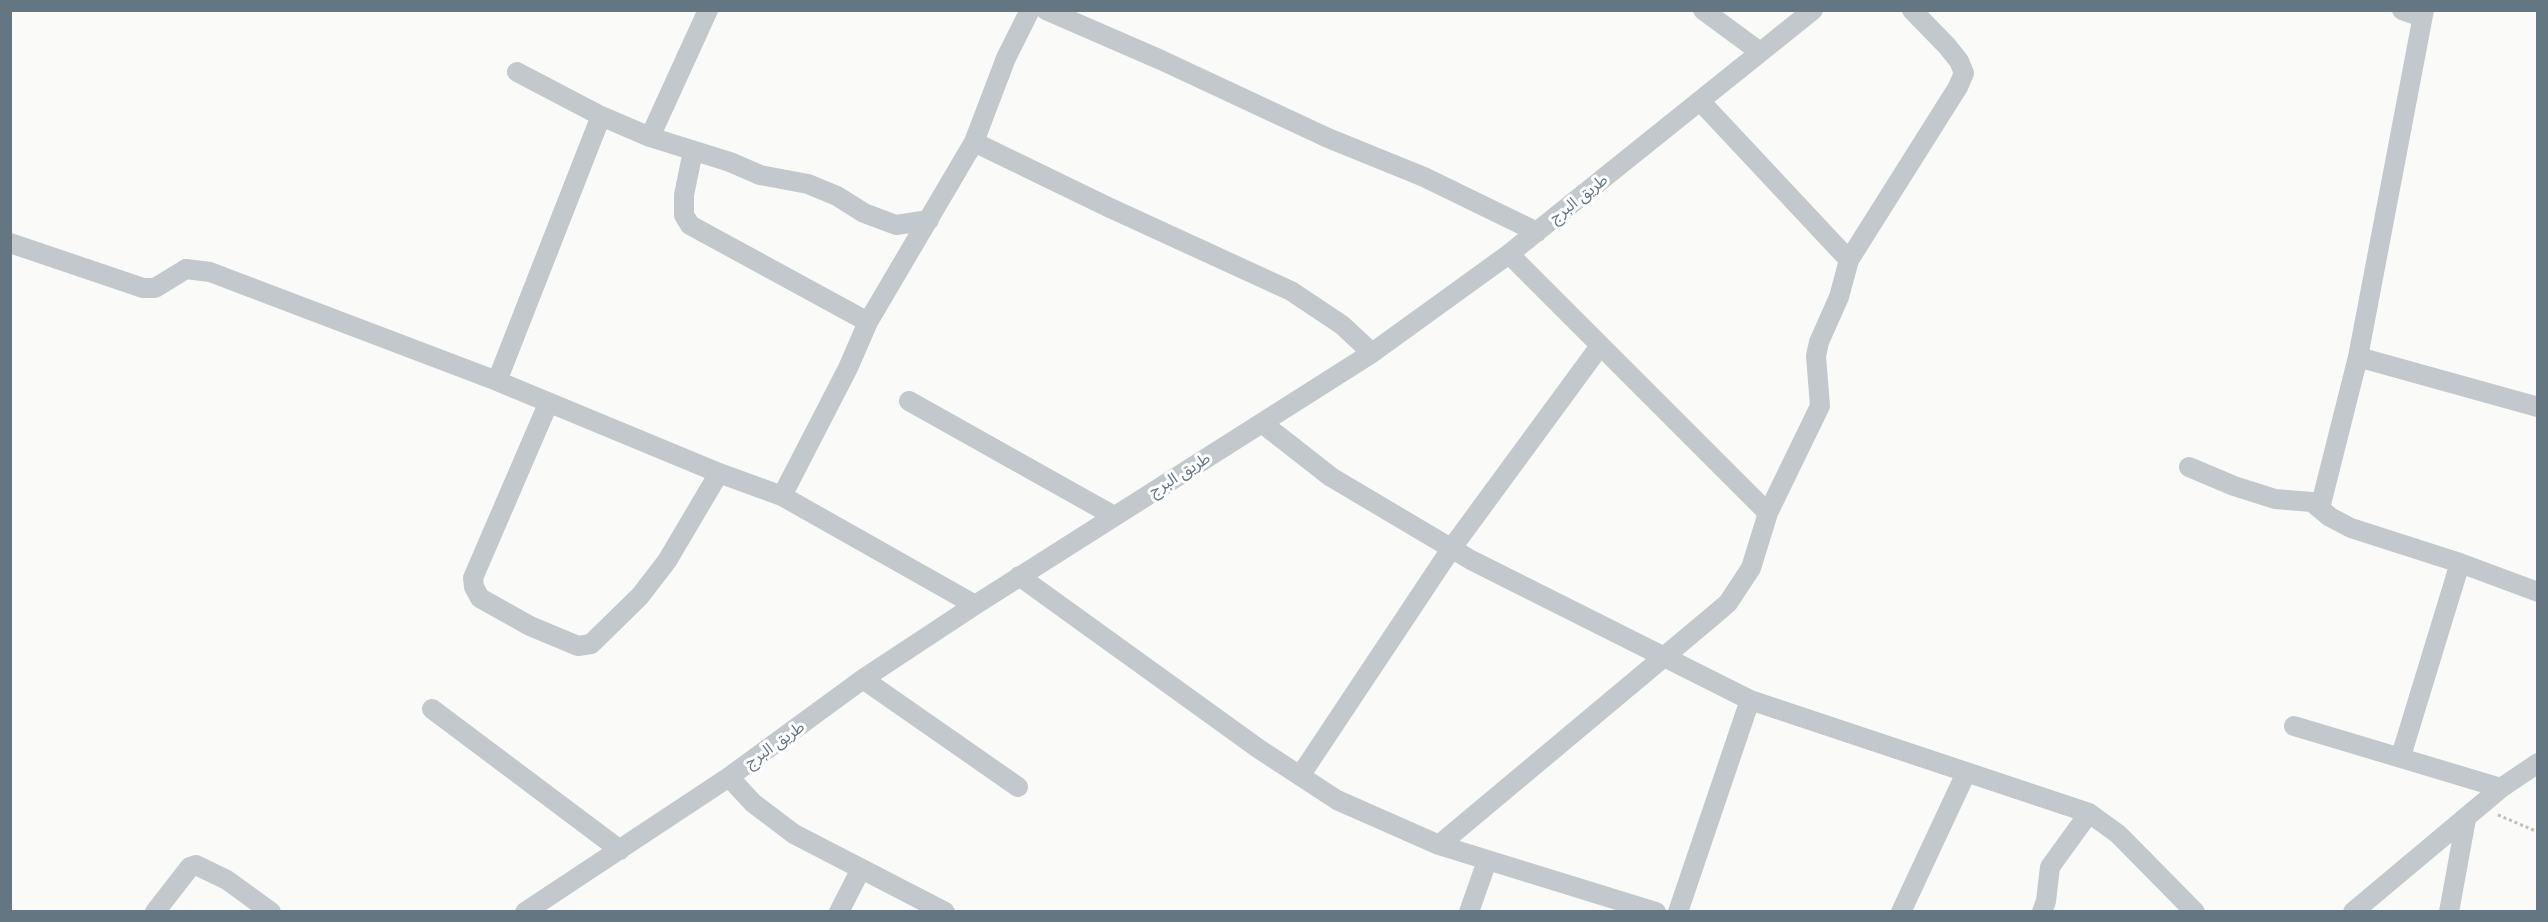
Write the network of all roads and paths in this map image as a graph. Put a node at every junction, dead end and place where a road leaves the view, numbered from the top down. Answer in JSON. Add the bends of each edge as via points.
{"nodes":[{"id":1,"x":708,"y":10,"type":"edge"},
{"id":2,"x":1030,"y":10,"type":"edge"},
{"id":3,"x":1046,"y":10,"type":"edge"},
{"id":4,"x":1703,"y":10,"type":"edge"},
{"id":5,"x":1814,"y":10,"type":"edge"},
{"id":6,"x":1912,"y":10,"type":"edge"},
{"id":7,"x":2402,"y":10,"type":"edge"},
{"id":8,"x":2423,"y":14,"type":"edge"},
{"id":9,"x":1760,"y":52,"type":"junction"},
{"id":10,"x":518,"y":72,"type":"dead end"},
{"id":11,"x":1701,"y":102,"type":"junction"},
{"id":12,"x":601,"y":116,"type":"junction"},
{"id":13,"x":650,"y":137,"type":"junction"},
{"id":14,"x":974,"y":142,"type":"junction"},
{"id":15,"x":693,"y":151,"type":"junction"},
{"id":16,"x":929,"y":220,"type":"junction"},
{"id":17,"x":1537,"y":232,"type":"junction"},
{"id":18,"x":10,"y":243,"type":"edge"},
{"id":19,"x":1509,"y":255,"type":"junction"},
{"id":20,"x":1849,"y":260,"type":"junction"},
{"id":21,"x":868,"y":322,"type":"junction"},
{"id":22,"x":1600,"y":346,"type":"junction"},
{"id":23,"x":1372,"y":353,"type":"junction"},
{"id":24,"x":2358,"y":357,"type":"junction"},
{"id":25,"x":497,"y":381,"type":"junction"},
{"id":26,"x":909,"y":401,"type":"dead end"},
{"id":27,"x":548,"y":404,"type":"junction"},
{"id":28,"x":2538,"y":407,"type":"edge"},
{"id":29,"x":1262,"y":423,"type":"junction"},
{"id":30,"x":2189,"y":467,"type":"dead end"},
{"id":31,"x":719,"y":473,"type":"junction"},
{"id":32,"x":782,"y":496,"type":"junction"},
{"id":33,"x":2320,"y":507,"type":"junction"},
{"id":34,"x":1768,"y":513,"type":"junction"},
{"id":35,"x":1114,"y":516,"type":"junction"},
{"id":36,"x":1451,"y":549,"type":"junction"},
{"id":37,"x":2460,"y":563,"type":"junction"},
{"id":38,"x":1019,"y":576,"type":"junction"},
{"id":39,"x":2538,"y":592,"type":"edge"},
{"id":40,"x":975,"y":605,"type":"junction"},
{"id":41,"x":1660,"y":658,"type":"junction"},
{"id":42,"x":863,"y":679,"type":"junction"},
{"id":43,"x":1750,"y":700,"type":"junction"},
{"id":44,"x":432,"y":709,"type":"dead end"},
{"id":45,"x":2294,"y":726,"type":"dead end"},
{"id":46,"x":2401,"y":756,"type":"junction"},
{"id":47,"x":2538,"y":763,"type":"edge"},
{"id":48,"x":1966,"y":773,"type":"junction"},
{"id":49,"x":1300,"y":776,"type":"junction"},
{"id":50,"x":729,"y":777,"type":"junction"},
{"id":51,"x":1018,"y":786,"type":"dead end"},
{"id":52,"x":2501,"y":788,"type":"junction"},
{"id":53,"x":2089,"y":813,"type":"junction"},
{"id":54,"x":2473,"y":813,"type":"junction"},
{"id":55,"x":2538,"y":832,"type":"edge"},
{"id":56,"x":1439,"y":845,"type":"junction"},
{"id":57,"x":620,"y":850,"type":"junction"},
{"id":58,"x":1487,"y":861,"type":"junction"},
{"id":59,"x":861,"y":870,"type":"junction"},
{"id":60,"x":155,"y":912,"type":"edge"},
{"id":61,"x":271,"y":912,"type":"edge"},
{"id":62,"x":525,"y":912,"type":"edge"},
{"id":63,"x":839,"y":912,"type":"edge"},
{"id":64,"x":945,"y":912,"type":"edge"},
{"id":65,"x":1469,"y":912,"type":"edge"},
{"id":66,"x":1656,"y":912,"type":"edge"},
{"id":67,"x":1677,"y":912,"type":"edge"},
{"id":68,"x":1901,"y":912,"type":"edge"},
{"id":69,"x":2042,"y":912,"type":"edge"},
{"id":70,"x":2195,"y":912,"type":"edge"},
{"id":71,"x":2353,"y":912,"type":"edge"},
{"id":72,"x":2449,"y":912,"type":"edge"}],
"edges":[{"from":1,"to":13,"type":"street"},
{"from":2,"to":14,"type":"street","via":[[1006,58]]},
{"from":3,"to":17,"type":"street","via":[[1328,138],[1424,177]]},
{"from":4,"to":9,"type":"street"},
{"from":5,"to":9,"type":"street","name":"طريق البرج"},
{"from":6,"to":20,"type":"street","via":[[1947,46],[1964,73]]},
{"from":7,"to":8,"type":"street"},
{"from":8,"to":24,"type":"street"},
{"from":9,"to":11,"type":"street","name":"طريق البرج"},
{"from":10,"to":12,"type":"street"},
{"from":11,"to":17,"type":"street","name":"طريق البرج"},
{"from":11,"to":20,"type":"street"},
{"from":12,"to":13,"type":"street"},
{"from":12,"to":25,"type":"street"},
{"from":13,"to":15,"type":"street"},
{"from":14,"to":16,"type":"street"},
{"from":14,"to":23,"type":"street","via":[[1291,291],[1342,325]]},
{"from":15,"to":16,"type":"street","via":[[760,175],[808,184],[896,225]]},
{"from":15,"to":21,"type":"street","via":[[684,195],[684,215],[690,225]]},
{"from":16,"to":21,"type":"street"},
{"from":17,"to":19,"type":"street","name":"طريق البرج"},
{"from":18,"to":25,"type":"street","via":[[143,288],[155,288],[186,269],[210,272]]},
{"from":19,"to":22,"type":"street"},
{"from":19,"to":23,"type":"street","name":"طريق البرج"},
{"from":20,"to":34,"type":"street","via":[[1816,356],[1820,406]]},
{"from":21,"to":32,"type":"street"},
{"from":22,"to":34,"type":"street"},
{"from":22,"to":36,"type":"street"},
{"from":23,"to":29,"type":"street","name":"طريق البرج"},
{"from":24,"to":28,"type":"street"},
{"from":24,"to":33,"type":"street"},
{"from":25,"to":27,"type":"street"},
{"from":26,"to":35,"type":"street"},
{"from":27,"to":31,"type":"street"},
{"from":27,"to":31,"type":"street","via":[[473,578],[474,587],[480,598],[530,626],[578,646],[591,644],[640,596],[667,561]]},
{"from":29,"to":35,"type":"street","name":"طريق البرج"},
{"from":29,"to":36,"type":"street","via":[[1331,477]]},
{"from":30,"to":33,"type":"street","via":[[2265,495],[2303,500]]},
{"from":31,"to":32,"type":"street"},
{"from":32,"to":40,"type":"street"},
{"from":33,"to":37,"type":"street","via":[[2351,528]]},
{"from":34,"to":41,"type":"street","via":[[1751,568],[1728,603]]},
{"from":35,"to":38,"type":"street","name":"طريق البرج"},
{"from":36,"to":41,"type":"street"},
{"from":36,"to":49,"type":"street"},
{"from":37,"to":39,"type":"street"},
{"from":37,"to":46,"type":"street"},
{"from":38,"to":40,"type":"street","name":"طريق البرج"},
{"from":38,"to":49,"type":"street"},
{"from":40,"to":42,"type":"street","name":"طريق البرج"},
{"from":41,"to":43,"type":"street"},
{"from":41,"to":56,"type":"street"},
{"from":42,"to":50,"type":"street","name":"طريق البرج"},
{"from":42,"to":51,"type":"street"},
{"from":43,"to":48,"type":"street"},
{"from":43,"to":67,"type":"street"},
{"from":44,"to":57,"type":"street"},
{"from":45,"to":46,"type":"street"},
{"from":46,"to":52,"type":"street"},
{"from":47,"to":52,"type":"street"},
{"from":48,"to":53,"type":"street"},
{"from":48,"to":68,"type":"street"},
{"from":49,"to":56,"type":"street","via":[[1336,800]]},
{"from":50,"to":57,"type":"street","name":"طريق البرج"},
{"from":50,"to":59,"type":"street","via":[[774,820]]},
{"from":52,"to":54,"type":"street"},
{"from":53,"to":69,"type":"street","via":[[2050,867]]},
{"from":53,"to":70,"type":"street","via":[[2118,834]]},
{"from":54,"to":55,"type":"path"},
{"from":54,"to":71,"type":"street"},
{"from":54,"to":72,"type":"street"},
{"from":56,"to":58,"type":"street"},
{"from":57,"to":62,"type":"street","name":"طريق البرج"},
{"from":58,"to":65,"type":"street"},
{"from":58,"to":66,"type":"street"},
{"from":59,"to":63,"type":"street"},
{"from":59,"to":64,"type":"street"},
{"from":60,"to":61,"type":"street","via":[[190,867],[196,865],[227,880]]}]}
